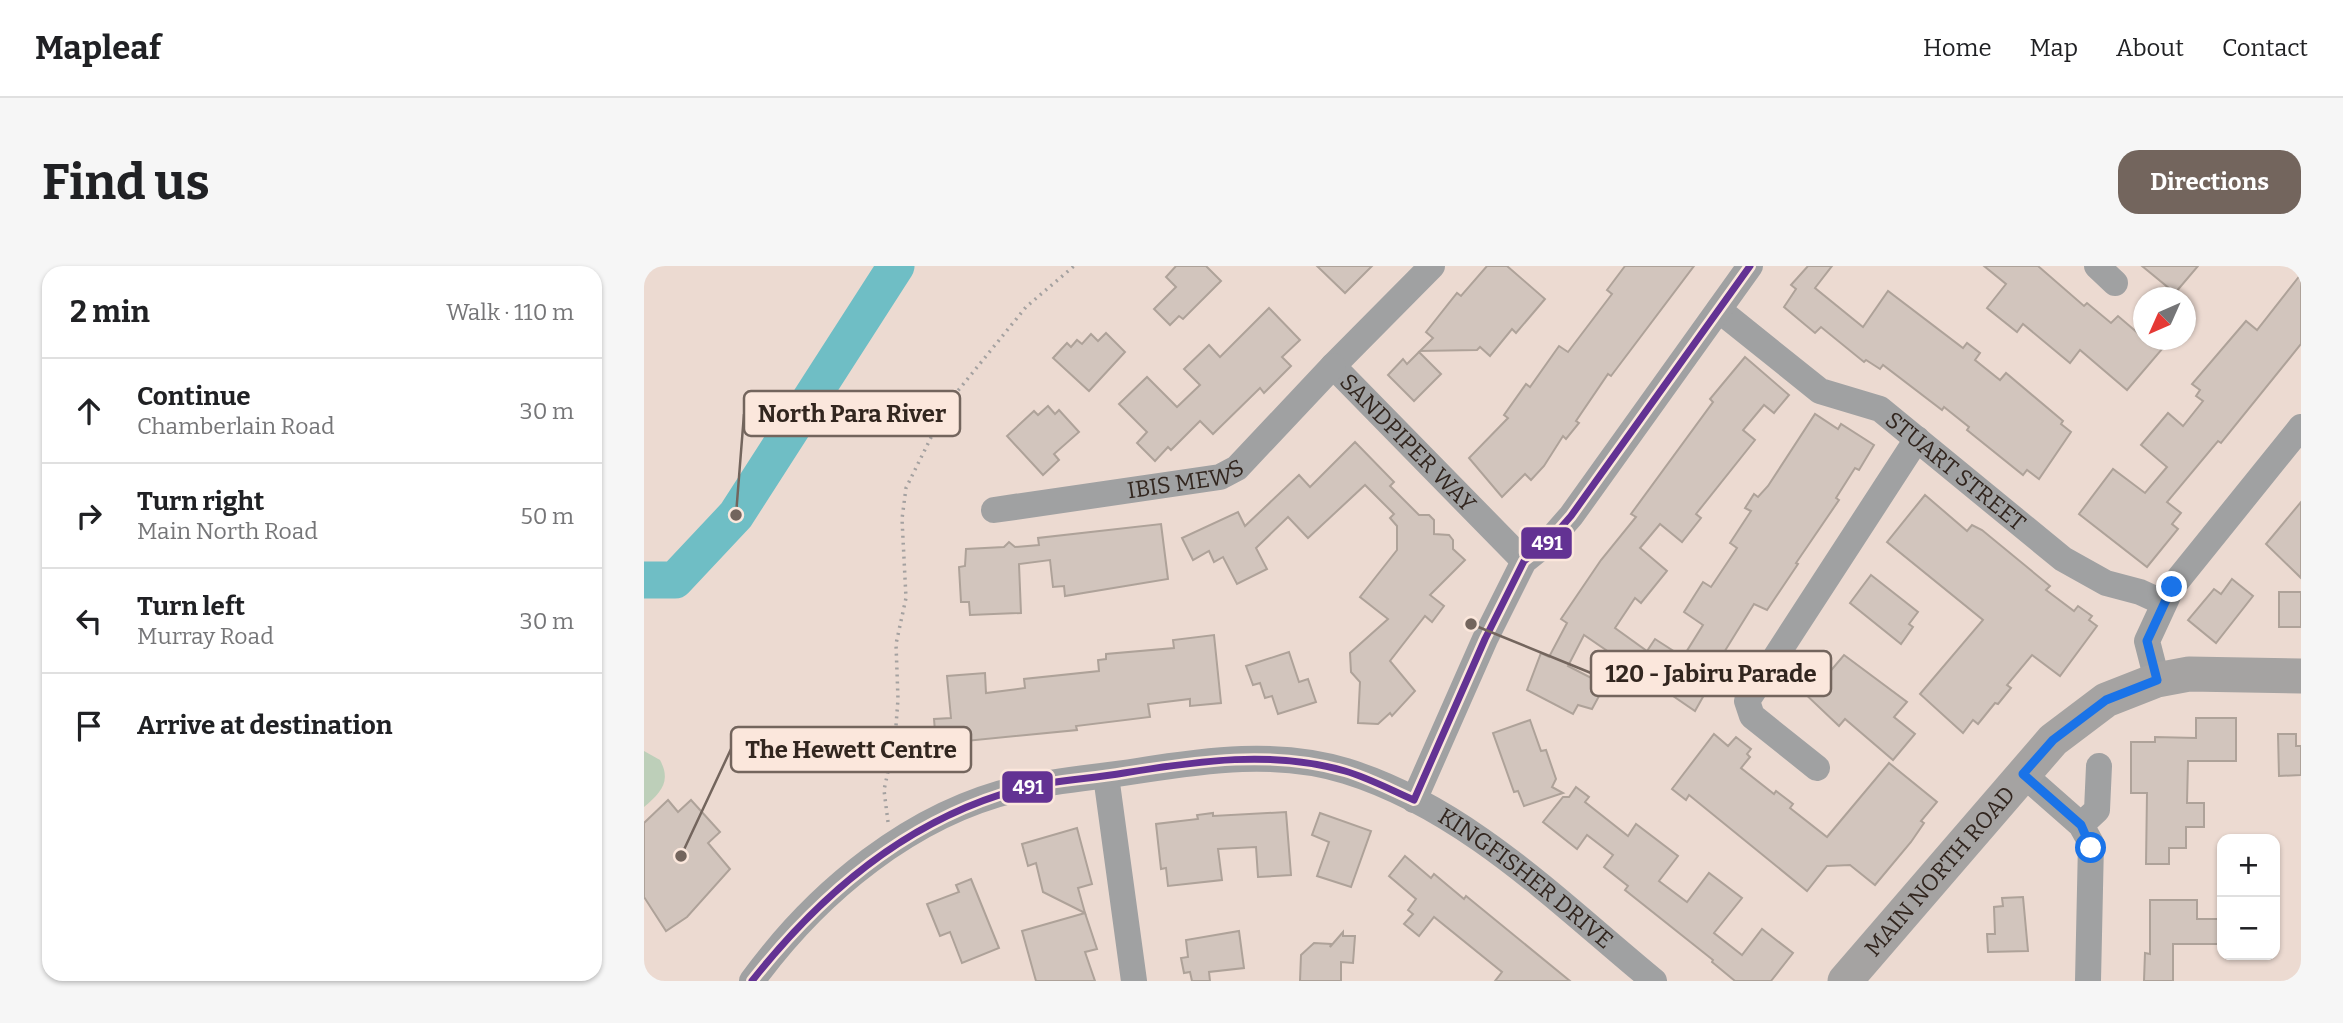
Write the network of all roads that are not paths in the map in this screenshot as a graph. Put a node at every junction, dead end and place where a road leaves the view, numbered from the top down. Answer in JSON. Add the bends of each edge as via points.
{"nodes":[{"id":1,"x":1432,"y":266,"type":"edge"},
{"id":2,"x":1750,"y":266,"type":"edge"},
{"id":3,"x":1718,"y":310,"type":"junction"},
{"id":4,"x":1333,"y":366,"type":"junction"},
{"id":5,"x":2301,"y":428,"type":"edge"},
{"id":6,"x":1917,"y":439,"type":"junction"},
{"id":7,"x":993,"y":510,"type":"dead end"},
{"id":8,"x":1524,"y":561,"type":"junction"},
{"id":9,"x":2164,"y":603,"type":"junction"},
{"id":10,"x":2301,"y":676,"type":"edge"},
{"id":11,"x":2157,"y":680,"type":"junction"},
{"id":12,"x":2099,"y":766,"type":"dead end"},
{"id":13,"x":1817,"y":768,"type":"dead end"},
{"id":14,"x":2023,"y":774,"type":"junction"},
{"id":15,"x":1106,"y":776,"type":"junction"},
{"id":16,"x":1414,"y":800,"type":"junction"},
{"id":17,"x":2081,"y":825,"type":"junction"},
{"id":18,"x":752,"y":981,"type":"edge"},
{"id":19,"x":1134,"y":981,"type":"edge"},
{"id":20,"x":1654,"y":981,"type":"edge"},
{"id":21,"x":1845,"y":981,"type":"edge"},
{"id":22,"x":2088,"y":981,"type":"edge"}],
"edges":[{"from":1,"to":4,"type":"street","name":"SANDPIPER WAY"},
{"from":2,"to":3,"type":"street"},
{"from":3,"to":6,"type":"street","name":"STUART STREET","via":[[1821,391],[1880,409]]},
{"from":3,"to":8,"type":"street","via":[[1571,516]]},
{"from":4,"to":7,"type":"street","name":"IBIS MEWS","via":[[1237,468],[1220,477]]},
{"from":4,"to":8,"type":"street","name":"SANDPIPER WAY"},
{"from":5,"to":9,"type":"street","via":[[2172,587]]},
{"from":6,"to":9,"type":"street","name":"STUART STREET","via":[[2063,559],[2106,583]]},
{"from":6,"to":13,"type":"street","via":[[1747,701],[1752,716]]},
{"from":8,"to":16,"type":"street"},
{"from":9,"to":11,"type":"street","via":[[2147,641]]},
{"from":10,"to":11,"type":"main road","name":"MAIN NORTH ROAD","via":[[2189,674]]},
{"from":11,"to":14,"type":"main road","name":"MAIN NORTH ROAD","via":[[2106,700],[2053,740]]},
{"from":12,"to":17,"type":"street","via":[[2097,810]]},
{"from":14,"to":17,"type":"street"},
{"from":14,"to":21,"type":"main road","name":"MAIN NORTH ROAD"},
{"from":15,"to":16,"type":"street","name":"KINGFISHER DRIVE","via":[[1216,759],[1298,761],[1347,771]]},
{"from":15,"to":18,"type":"street","name":"KINGFISHER DRIVE","via":[[1007,793],[944,817],[897,844],[845,878],[776,948]]},
{"from":15,"to":19,"type":"street"},
{"from":16,"to":20,"type":"street","name":"KINGFISHER DRIVE","via":[[1459,823]]},
{"from":17,"to":22,"type":"street","via":[[2091,843]]}]}
